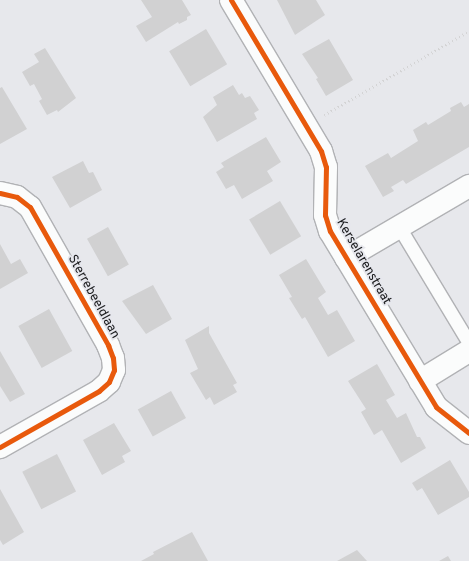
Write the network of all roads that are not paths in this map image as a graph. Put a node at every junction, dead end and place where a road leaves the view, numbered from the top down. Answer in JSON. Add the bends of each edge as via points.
{"nodes":[{"id":1,"x":231,"y":0,"type":"edge"},
{"id":2,"x":469,"y":186,"type":"edge"},
{"id":3,"x":0,"y":192,"type":"edge"},
{"id":4,"x":399,"y":227,"type":"junction"},
{"id":5,"x":346,"y":258,"type":"junction"},
{"id":6,"x":469,"y":343,"type":"edge"},
{"id":7,"x":469,"y":351,"type":"edge"},
{"id":8,"x":420,"y":381,"type":"junction"},
{"id":9,"x":469,"y":434,"type":"edge"},
{"id":10,"x":0,"y":447,"type":"edge"}],
"edges":[{"from":1,"to":5,"type":"street","name":"Kerselarenstraat","via":[[320,151],[326,167],[325,215],[330,231]]},
{"from":2,"to":4,"type":"street","name":"Kerselarenstraat"},
{"from":3,"to":10,"type":"street","name":"Sterrebeeldlaan","via":[[17,196],[30,207],[108,345],[114,370],[109,382],[99,391]]},
{"from":4,"to":5,"type":"street","name":"Kerselarenstraat"},
{"from":4,"to":6,"type":"lane"},
{"from":5,"to":8,"type":"street","name":"Kerselarenstraat"},
{"from":7,"to":8,"type":"street"},
{"from":8,"to":9,"type":"street","name":"Kerselarenstraat","via":[[436,407]]}]}
